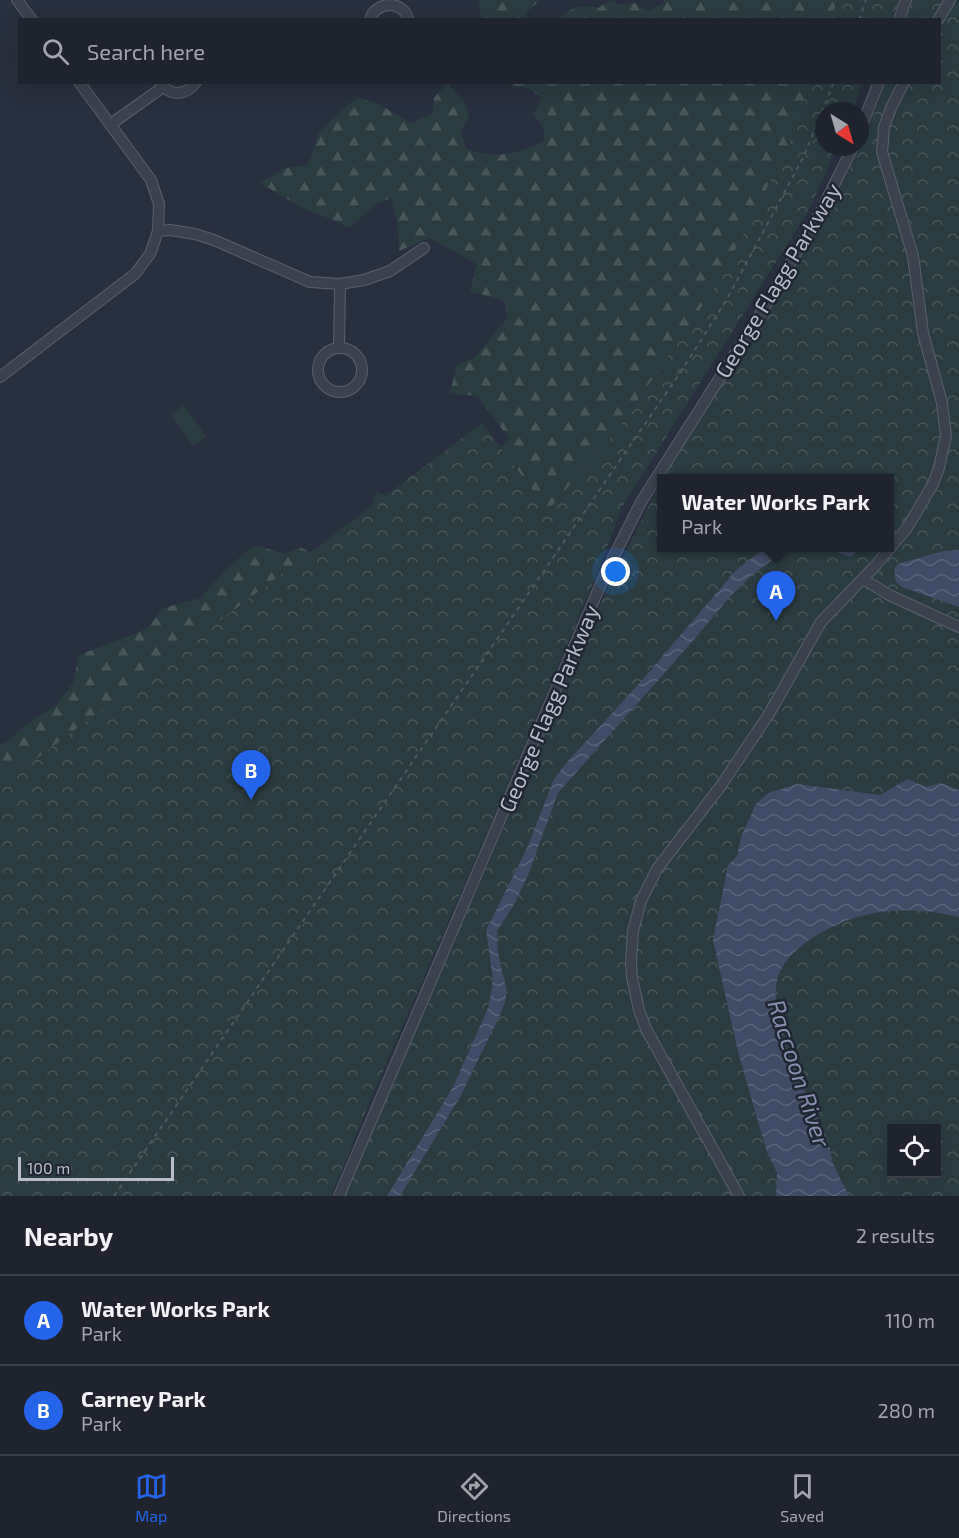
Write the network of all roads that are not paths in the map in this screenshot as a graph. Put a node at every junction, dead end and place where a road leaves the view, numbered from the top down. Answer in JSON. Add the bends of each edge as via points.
{"nodes":[{"id":1,"x":17,"y":0,"type":"edge"},
{"id":2,"x":906,"y":0,"type":"edge"},
{"id":3,"x":950,"y":0,"type":"edge"},
{"id":4,"x":386,"y":1,"type":"edge"},
{"id":5,"x":30,"y":18,"type":"edge"},
{"id":6,"x":371,"y":18,"type":"edge"},
{"id":7,"x":408,"y":18,"type":"edge"},
{"id":8,"x":900,"y":18,"type":"edge"},
{"id":9,"x":939,"y":18,"type":"edge"},
{"id":10,"x":81,"y":84,"type":"edge"},
{"id":11,"x":195,"y":84,"type":"edge"},
{"id":12,"x":878,"y":84,"type":"edge"},
{"id":13,"x":903,"y":84,"type":"edge"},
{"id":14,"x":162,"y":85,"type":"edge"},
{"id":15,"x":869,"y":107,"type":"edge"},
{"id":16,"x":111,"y":124,"type":"junction"},
{"id":17,"x":848,"y":156,"type":"edge"},
{"id":18,"x":158,"y":231,"type":"junction"},
{"id":19,"x":424,"y":248,"type":"dead end"},
{"id":20,"x":340,"y":284,"type":"junction"},
{"id":21,"x":339,"y":348,"type":"junction"},
{"id":22,"x":0,"y":377,"type":"edge"},
{"id":23,"x":659,"y":474,"type":"edge"},
{"id":24,"x":657,"y":477,"type":"edge"},
{"id":25,"x":894,"y":543,"type":"edge"},
{"id":26,"x":886,"y":552,"type":"edge"},
{"id":27,"x":863,"y":579,"type":"junction"},
{"id":28,"x":959,"y":627,"type":"edge"},
{"id":29,"x":339,"y":1196,"type":"edge"},
{"id":30,"x":739,"y":1196,"type":"edge"}],
"edges":[{"from":1,"to":5,"type":"street"},
{"from":2,"to":8,"type":"street"},
{"from":3,"to":9,"type":"street"},
{"from":4,"to":6,"type":"street","via":[[373,10]]},
{"from":4,"to":7,"type":"street","via":[[400,4]]},
{"from":10,"to":16,"type":"street"},
{"from":11,"to":14,"type":"street","via":[[183,93],[169,92]]},
{"from":12,"to":15,"type":"street"},
{"from":13,"to":25,"type":"street","via":[[884,127],[882,152],[913,256],[923,333],[940,394],[946,436],[933,484]]},
{"from":14,"to":16,"type":"street"},
{"from":16,"to":18,"type":"street","via":[[152,180],[159,204]]},
{"from":17,"to":23,"type":"street","name":"George Flagg Parkway","via":[[761,313]]},
{"from":18,"to":20,"type":"street","via":[[195,234],[310,282]]},
{"from":18,"to":22,"type":"street","via":[[150,254],[135,274]]},
{"from":19,"to":20,"type":"street","via":[[390,272]]},
{"from":20,"to":21,"type":"street"},
{"from":21,"to":21,"type":"street","via":[[327,352],[319,372],[326,386],[340,391],[353,388],[362,366],[354,352]]},
{"from":24,"to":29,"type":"street","name":"George Flagg Parkway","via":[[606,572]]},
{"from":26,"to":27,"type":"street"},
{"from":27,"to":28,"type":"street"},
{"from":27,"to":30,"type":"street","via":[[821,622],[769,714],[720,787],[657,869],[641,901],[633,931],[632,978],[646,1029]]}]}
